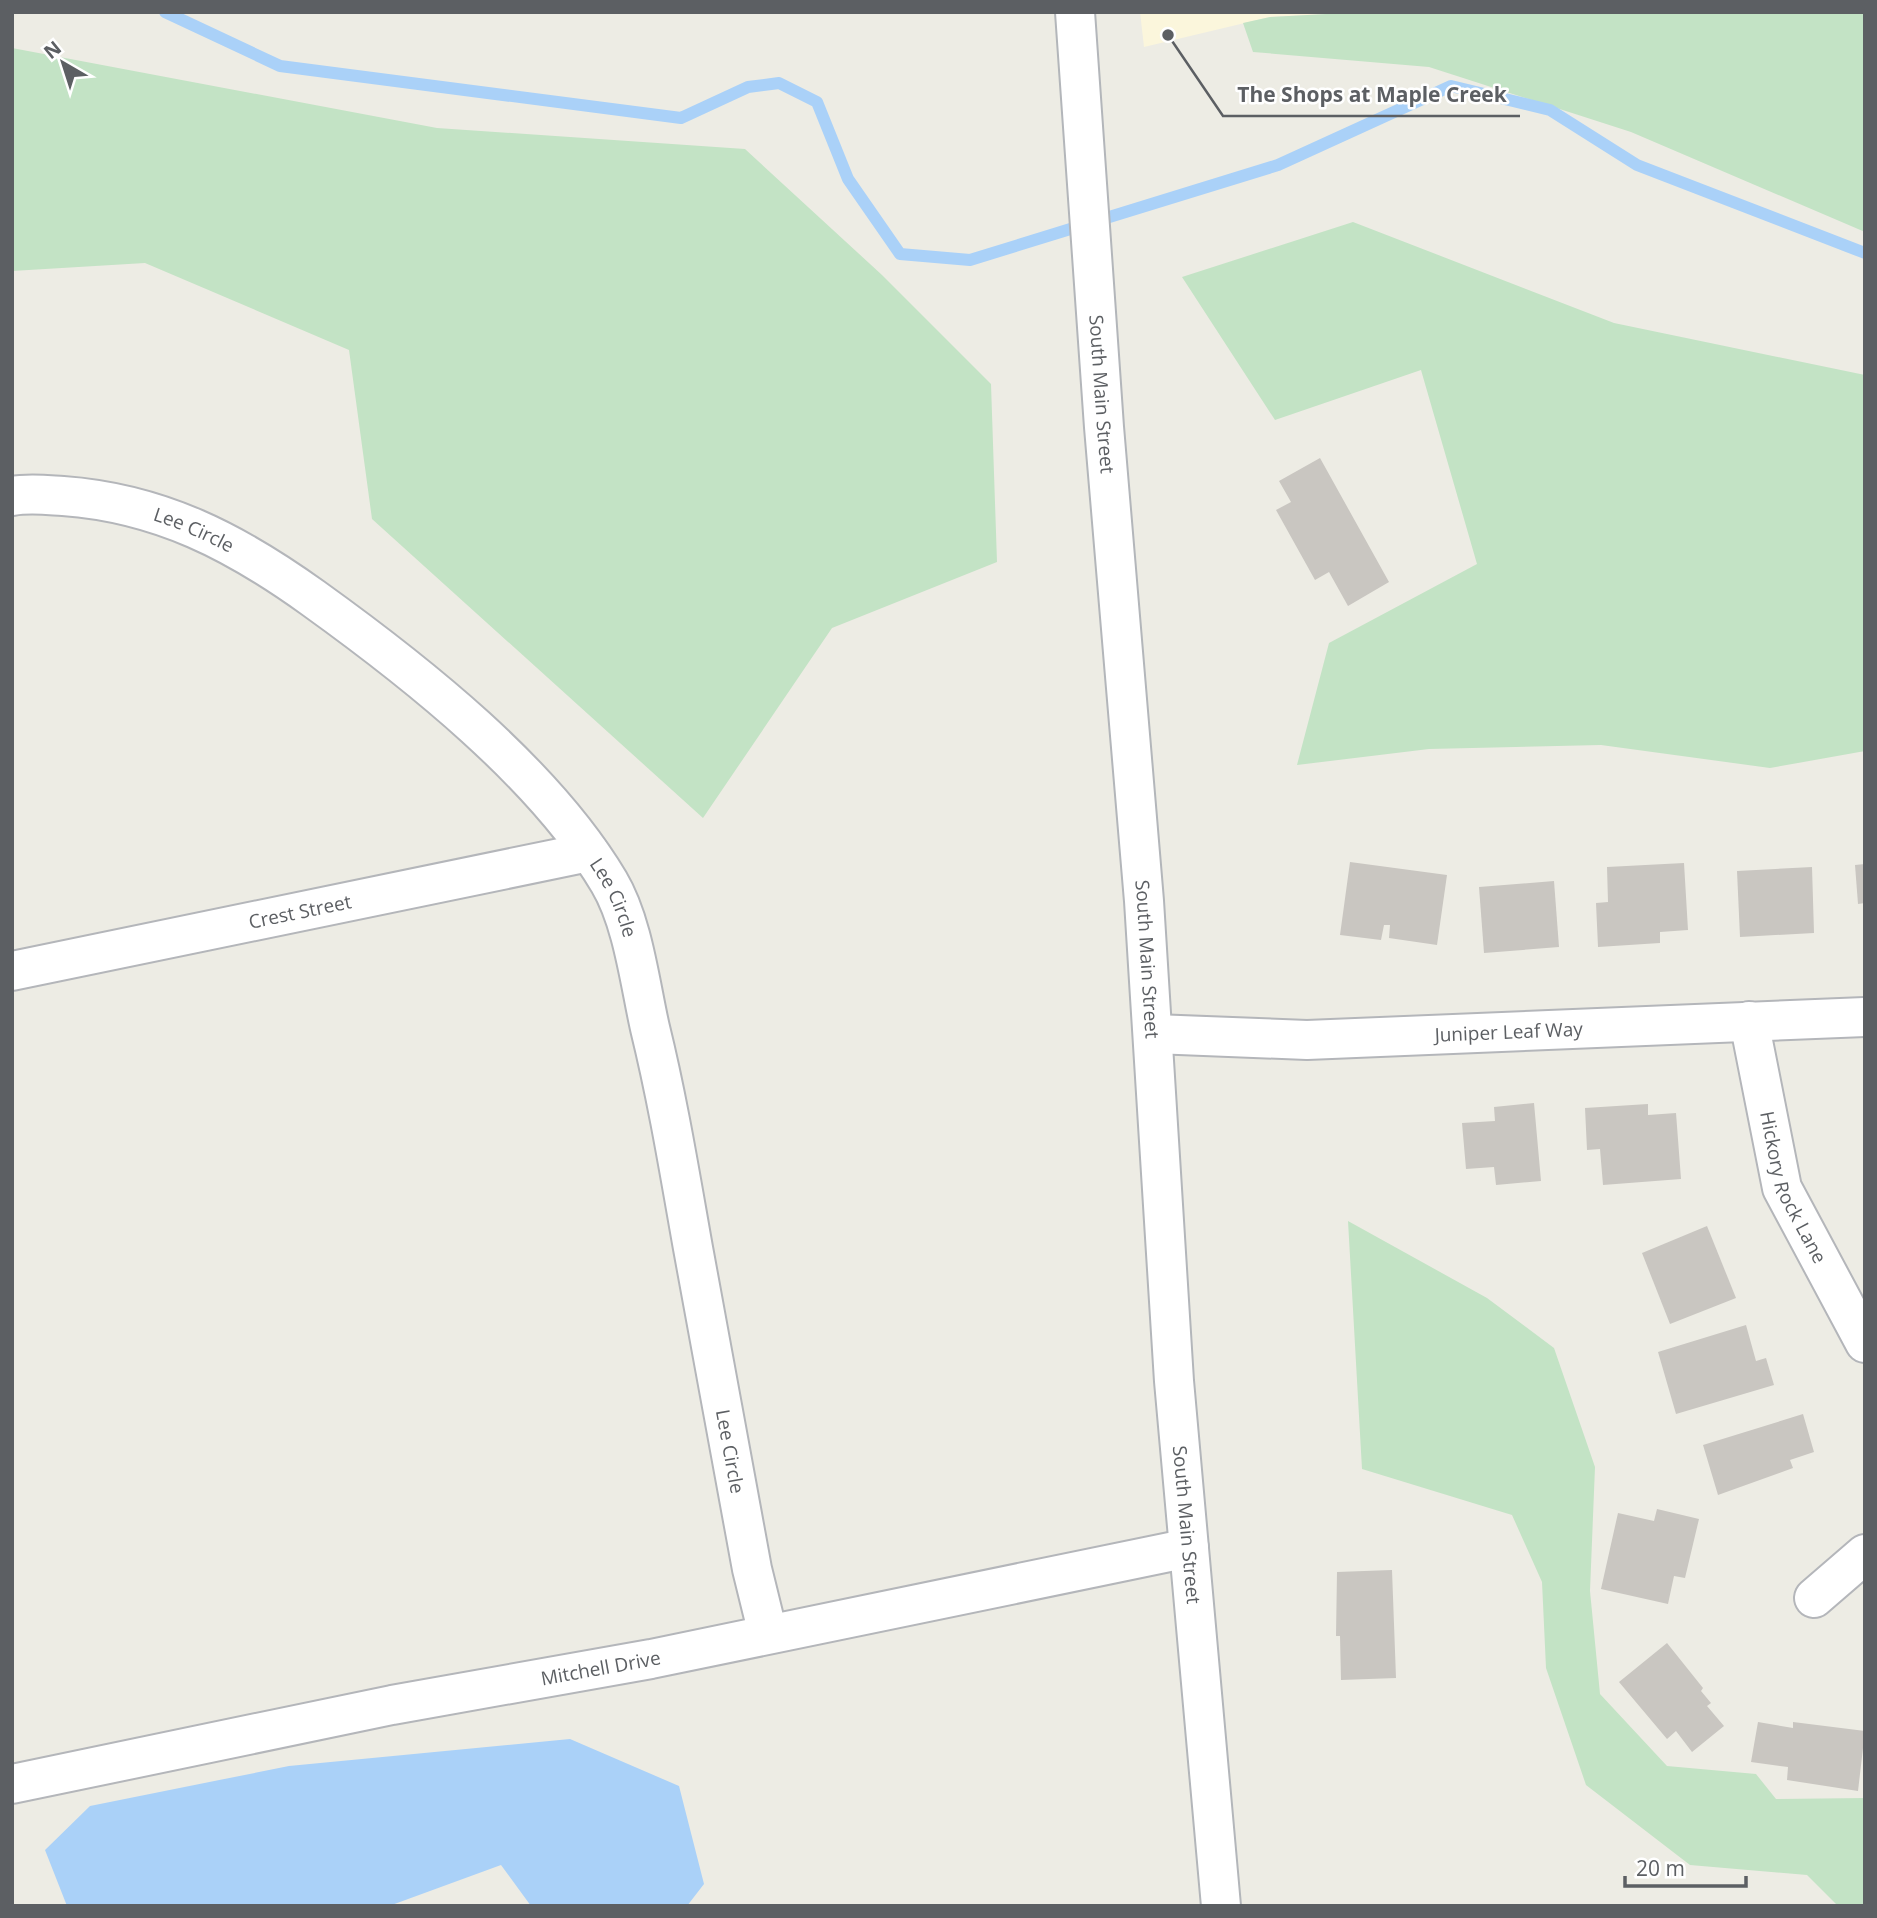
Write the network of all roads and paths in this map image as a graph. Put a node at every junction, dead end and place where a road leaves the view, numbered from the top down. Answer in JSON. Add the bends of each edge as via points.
{"nodes":[{"id":1,"x":1075,"y":12,"type":"edge"},
{"id":2,"x":12,"y":496,"type":"edge"},
{"id":3,"x":589,"y":852,"type":"junction"},
{"id":4,"x":12,"y":971,"type":"edge"},
{"id":5,"x":1865,"y":1017,"type":"edge"},
{"id":6,"x":1749,"y":1021,"type":"junction"},
{"id":7,"x":1154,"y":1034,"type":"junction"},
{"id":8,"x":1865,"y":1343,"type":"edge"},
{"id":9,"x":1189,"y":1548,"type":"junction"},
{"id":10,"x":1865,"y":1554,"type":"edge"},
{"id":11,"x":1814,"y":1598,"type":"dead end"},
{"id":12,"x":768,"y":1634,"type":"junction"},
{"id":13,"x":12,"y":1784,"type":"edge"},
{"id":14,"x":1221,"y":1906,"type":"edge"}],
"edges":[{"from":1,"to":7,"type":"street","name":"South Main Street"},
{"from":2,"to":3,"type":"street","name":"Lee Circle","via":[[94,499],[142,509],[203,530],[272,568],[459,715],[511,762]]},
{"from":3,"to":4,"type":"street","name":"Crest Street"},
{"from":3,"to":12,"type":"street","name":"Lee Circle","via":[[623,912],[662,1077],[752,1569]]},
{"from":5,"to":6,"type":"street","name":"Juniper Leaf Way"},
{"from":6,"to":7,"type":"street","name":"Juniper Leaf Way","via":[[1307,1040]]},
{"from":6,"to":8,"type":"street","name":"Hickory Rock Lane","via":[[1782,1188]]},
{"from":7,"to":9,"type":"street","name":"South Main Street","via":[[1174,1381]]},
{"from":9,"to":12,"type":"street","name":"Mitchell Drive"},
{"from":9,"to":14,"type":"street","name":"South Main Street"},
{"from":10,"to":11,"type":"street"},
{"from":12,"to":13,"type":"street","name":"Mitchell Drive","via":[[391,1705]]}]}
